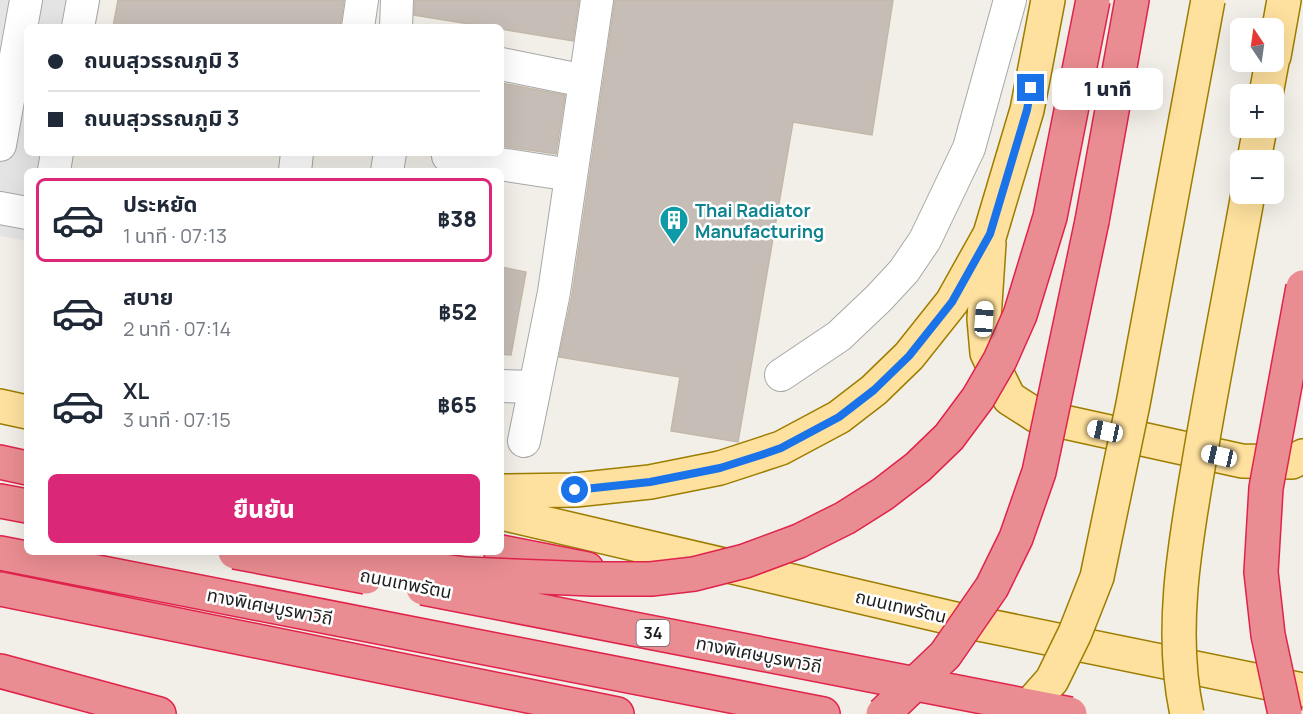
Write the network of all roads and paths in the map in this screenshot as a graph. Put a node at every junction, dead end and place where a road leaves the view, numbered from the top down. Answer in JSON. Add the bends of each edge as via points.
{"nodes":[{"id":1,"x":26,"y":0,"type":"edge"},
{"id":2,"x":362,"y":0,"type":"edge"},
{"id":3,"x":397,"y":0,"type":"edge"},
{"id":4,"x":597,"y":0,"type":"edge"},
{"id":5,"x":1010,"y":0,"type":"edge"},
{"id":6,"x":1048,"y":0,"type":"edge"},
{"id":7,"x":1093,"y":0,"type":"edge"},
{"id":8,"x":1132,"y":0,"type":"edge"},
{"id":9,"x":1208,"y":0,"type":"edge"},
{"id":10,"x":1284,"y":0,"type":"edge"},
{"id":11,"x":1281,"y":18,"type":"edge"},
{"id":12,"x":358,"y":24,"type":"edge"},
{"id":13,"x":396,"y":24,"type":"edge"},
{"id":14,"x":504,"y":65,"type":"edge"},
{"id":15,"x":20,"y":71,"type":"edge"},
{"id":16,"x":585,"y":81,"type":"junction"},
{"id":17,"x":0,"y":146,"type":"edge"},
{"id":18,"x":448,"y":156,"type":"dead end"},
{"id":19,"x":571,"y":175,"type":"junction"},
{"id":20,"x":1246,"y":204,"type":"edge"},
{"id":21,"x":0,"y":208,"type":"edge"},
{"id":22,"x":24,"y":212,"type":"edge"},
{"id":23,"x":990,"y":234,"type":"junction"},
{"id":24,"x":1303,"y":287,"type":"edge"},
{"id":25,"x":781,"y":375,"type":"dead end"},
{"id":26,"x":504,"y":386,"type":"edge"},
{"id":27,"x":535,"y":387,"type":"junction"},
{"id":28,"x":0,"y":406,"type":"edge"},
{"id":29,"x":24,"y":411,"type":"edge"},
{"id":30,"x":0,"y":440,"type":"edge"},
{"id":31,"x":524,"y":441,"type":"dead end"},
{"id":32,"x":24,"y":444,"type":"edge"},
{"id":33,"x":1303,"y":456,"type":"edge"},
{"id":34,"x":0,"y":462,"type":"edge"},
{"id":35,"x":24,"y":467,"type":"edge"},
{"id":36,"x":504,"y":491,"type":"edge"},
{"id":37,"x":0,"y":501,"type":"edge"},
{"id":38,"x":24,"y":505,"type":"edge"},
{"id":39,"x":0,"y":506,"type":"edge"},
{"id":40,"x":24,"y":511,"type":"edge"},
{"id":41,"x":504,"y":514,"type":"edge"},
{"id":42,"x":0,"y":553,"type":"edge"},
{"id":43,"x":504,"y":553,"type":"edge"},
{"id":44,"x":251,"y":555,"type":"edge"},
{"id":45,"x":268,"y":555,"type":"edge"},
{"id":46,"x":353,"y":555,"type":"edge"},
{"id":47,"x":651,"y":579,"type":"junction"},
{"id":48,"x":0,"y":590,"type":"edge"},
{"id":49,"x":670,"y":636,"type":"junction"},
{"id":50,"x":0,"y":671,"type":"edge"},
{"id":51,"x":1303,"y":690,"type":"edge"},
{"id":52,"x":159,"y":714,"type":"edge"},
{"id":53,"x":617,"y":714,"type":"edge"},
{"id":54,"x":823,"y":714,"type":"edge"},
{"id":55,"x":883,"y":714,"type":"edge"},
{"id":56,"x":1022,"y":714,"type":"edge"},
{"id":57,"x":1053,"y":714,"type":"edge"},
{"id":58,"x":1070,"y":714,"type":"edge"},
{"id":59,"x":1187,"y":714,"type":"edge"},
{"id":60,"x":1285,"y":714,"type":"edge"}],
"edges":[{"from":1,"to":15,"type":"lane"},
{"from":2,"to":12,"type":"lane"},
{"from":3,"to":13,"type":"lane"},
{"from":4,"to":16,"type":"lane"},
{"from":5,"to":25,"type":"lane","via":[[969,148],[925,240],[904,271],[839,336]]},
{"from":6,"to":23,"type":"main road","via":[[1027,110]]},
{"from":7,"to":47,"type":"highway","bridge":true,"via":[[1050,217],[1020,315],[978,398],[949,437],[884,494],[800,541],[746,561],[694,574]]},
{"from":8,"to":55,"type":"highway","bridge":true,"via":[[1092,221],[1039,472],[1016,538],[992,588],[945,655]]},
{"from":9,"to":56,"type":"main road","bridge":true,"via":[[1097,577],[1052,680]]},
{"from":10,"to":11,"type":"main road"},
{"from":14,"to":16,"type":"lane"},
{"from":15,"to":17,"type":"lane"},
{"from":16,"to":19,"type":"lane"},
{"from":18,"to":19,"type":"lane"},
{"from":19,"to":27,"type":"lane"},
{"from":20,"to":59,"type":"main road","bridge":true,"via":[[1185,557],[1178,625],[1182,695]]},
{"from":21,"to":22,"type":"lane"},
{"from":23,"to":33,"type":"main road","via":[[984,319],[987,353],[1009,398],[1037,416],[1242,461],[1292,462]]},
{"from":23,"to":36,"type":"main road","via":[[952,302],[909,356],[839,417],[781,448],[720,468],[650,482],[575,490]]},
{"from":24,"to":60,"type":"highway","bridge":true,"via":[[1266,488],[1261,572],[1268,635]]},
{"from":26,"to":27,"type":"lane"},
{"from":27,"to":31,"type":"lane"},
{"from":28,"to":29,"type":"main road"},
{"from":30,"to":32,"type":"highway"},
{"from":34,"to":35,"type":"highway"},
{"from":37,"to":38,"type":"highway"},
{"from":39,"to":40,"type":"highway"},
{"from":41,"to":51,"type":"main road","name":"ถนนเทพรัตน","via":[[964,621]]},
{"from":42,"to":54,"type":"highway","name":"ทางพิเศษบูรพาวิถี"},
{"from":43,"to":47,"type":"highway","bridge":true},
{"from":44,"to":49,"type":"highway","name":"ทางพิเศษบูรพาวิถี","bridge":true},
{"from":45,"to":49,"type":"highway","name":"ถนนเทพรัตน","number":"34"},
{"from":46,"to":47,"type":"highway","bridge":true,"via":[[466,574]]},
{"from":48,"to":53,"type":"highway"},
{"from":49,"to":57,"type":"highway","name":"ถนนเทพรัตน","number":"34"},
{"from":49,"to":58,"type":"highway","name":"ทางพิเศษบูรพาวิถี","bridge":true},
{"from":50,"to":52,"type":"highway"}]}
